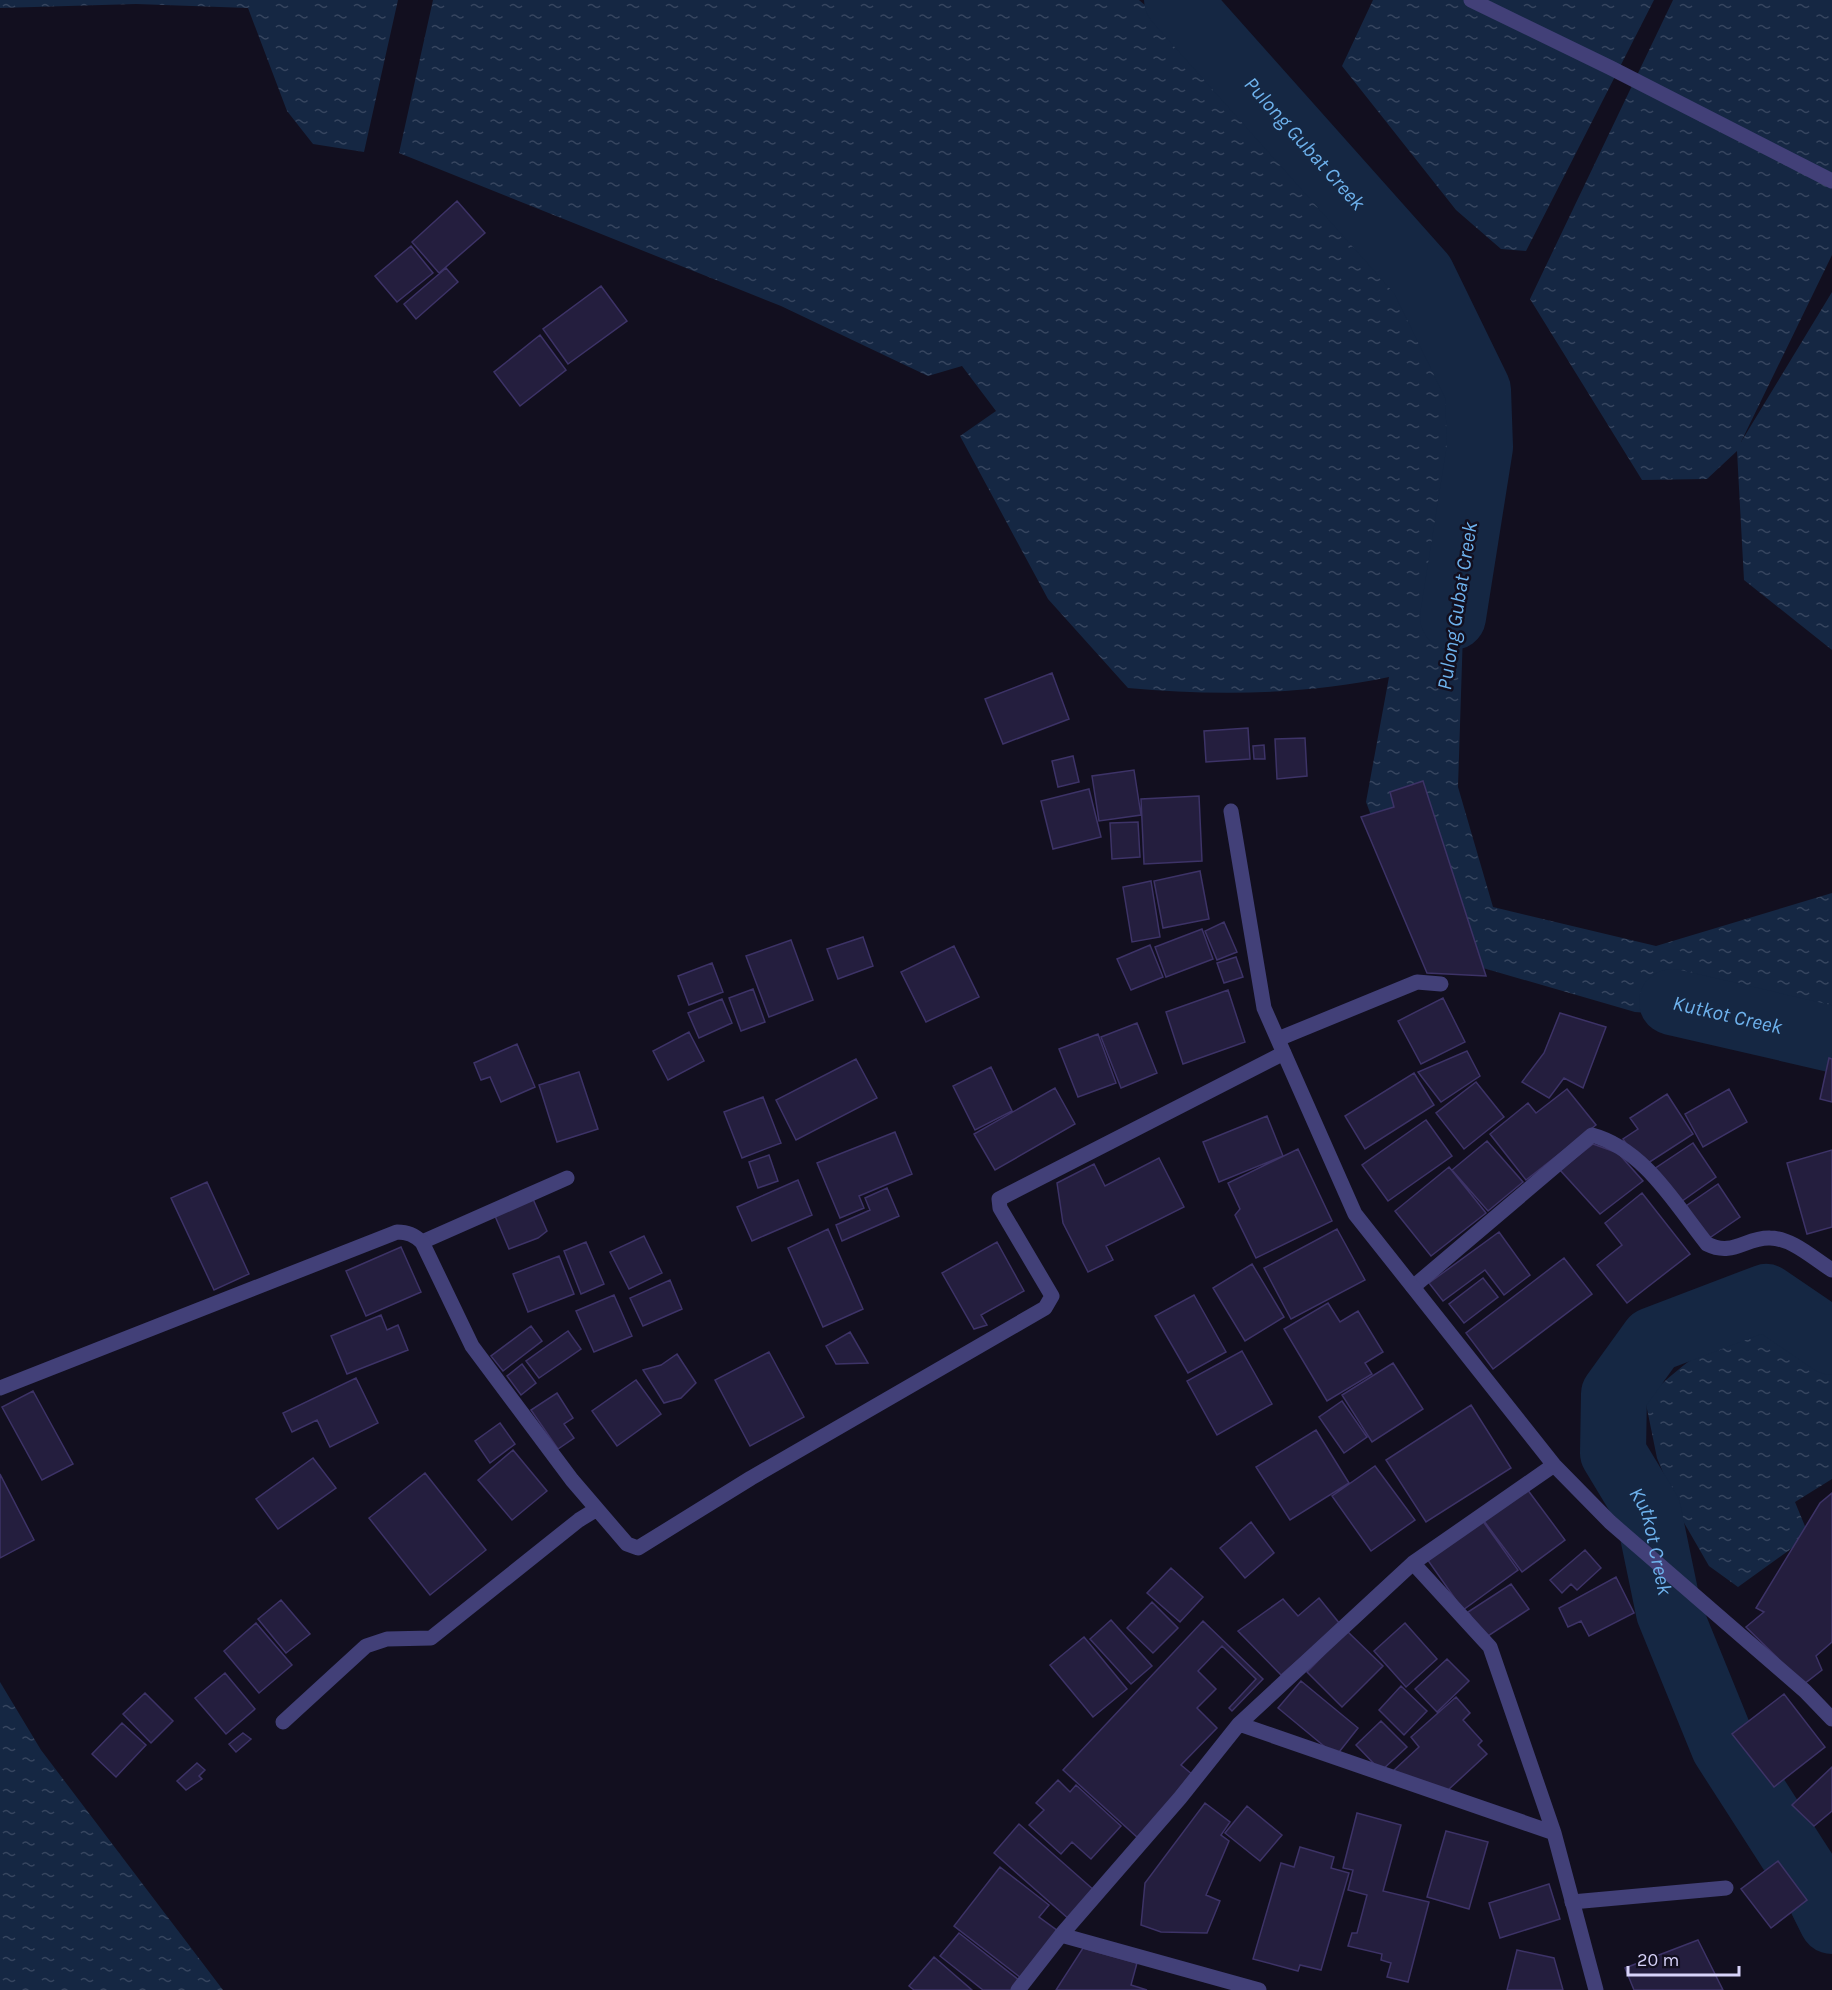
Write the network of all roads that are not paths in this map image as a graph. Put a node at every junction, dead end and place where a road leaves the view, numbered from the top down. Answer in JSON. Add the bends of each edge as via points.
{"nodes":[{"id":1,"x":1471,"y":0,"type":"edge"},
{"id":2,"x":1832,"y":181,"type":"edge"},
{"id":3,"x":1231,"y":811,"type":"dead end"},
{"id":4,"x":1441,"y":984,"type":"dead end"},
{"id":5,"x":1281,"y":1046,"type":"junction"},
{"id":6,"x":567,"y":1178,"type":"dead end"},
{"id":7,"x":422,"y":1242,"type":"junction"},
{"id":8,"x":1832,"y":1270,"type":"edge"},
{"id":9,"x":1413,"y":1287,"type":"junction"},
{"id":10,"x":0,"y":1388,"type":"edge"},
{"id":11,"x":1554,"y":1465,"type":"junction"},
{"id":12,"x":597,"y":1509,"type":"junction"},
{"id":13,"x":1413,"y":1563,"type":"junction"},
{"id":14,"x":1832,"y":1719,"type":"edge"},
{"id":15,"x":283,"y":1722,"type":"dead end"},
{"id":16,"x":1239,"y":1724,"type":"junction"},
{"id":17,"x":1554,"y":1833,"type":"junction"},
{"id":18,"x":1726,"y":1888,"type":"dead end"},
{"id":19,"x":1572,"y":1902,"type":"junction"},
{"id":20,"x":1061,"y":1935,"type":"junction"},
{"id":21,"x":1018,"y":1990,"type":"edge"},
{"id":22,"x":1259,"y":1990,"type":"edge"},
{"id":23,"x":1596,"y":1990,"type":"edge"}],
"edges":[{"from":1,"to":2,"type":"street"},
{"from":3,"to":5,"type":"street","via":[[1264,1008]]},
{"from":4,"to":5,"type":"street","via":[[1417,982]]},
{"from":5,"to":9,"type":"street","via":[[1354,1214]]},
{"from":5,"to":12,"type":"street","via":[[999,1199],[1000,1208],[1052,1296],[1035,1316],[751,1478],[638,1548],[627,1544]]},
{"from":6,"to":7,"type":"street"},
{"from":7,"to":10,"type":"street","via":[[416,1236],[397,1232]]},
{"from":7,"to":12,"type":"street","via":[[472,1346]]},
{"from":8,"to":9,"type":"street","via":[[1788,1242],[1769,1237],[1718,1250],[1707,1244],[1629,1151],[1609,1139],[1592,1135]]},
{"from":9,"to":11,"type":"street"},
{"from":11,"to":13,"type":"street"},
{"from":11,"to":14,"type":"street","via":[[1610,1522],[1805,1691]]},
{"from":12,"to":15,"type":"street","via":[[431,1638],[387,1639],[366,1646]]},
{"from":13,"to":16,"type":"street"},
{"from":13,"to":17,"type":"street","via":[[1490,1647]]},
{"from":16,"to":17,"type":"street"},
{"from":16,"to":20,"type":"street"},
{"from":17,"to":19,"type":"street"},
{"from":18,"to":19,"type":"street"},
{"from":19,"to":23,"type":"street"},
{"from":20,"to":21,"type":"street"},
{"from":20,"to":22,"type":"street"}]}
